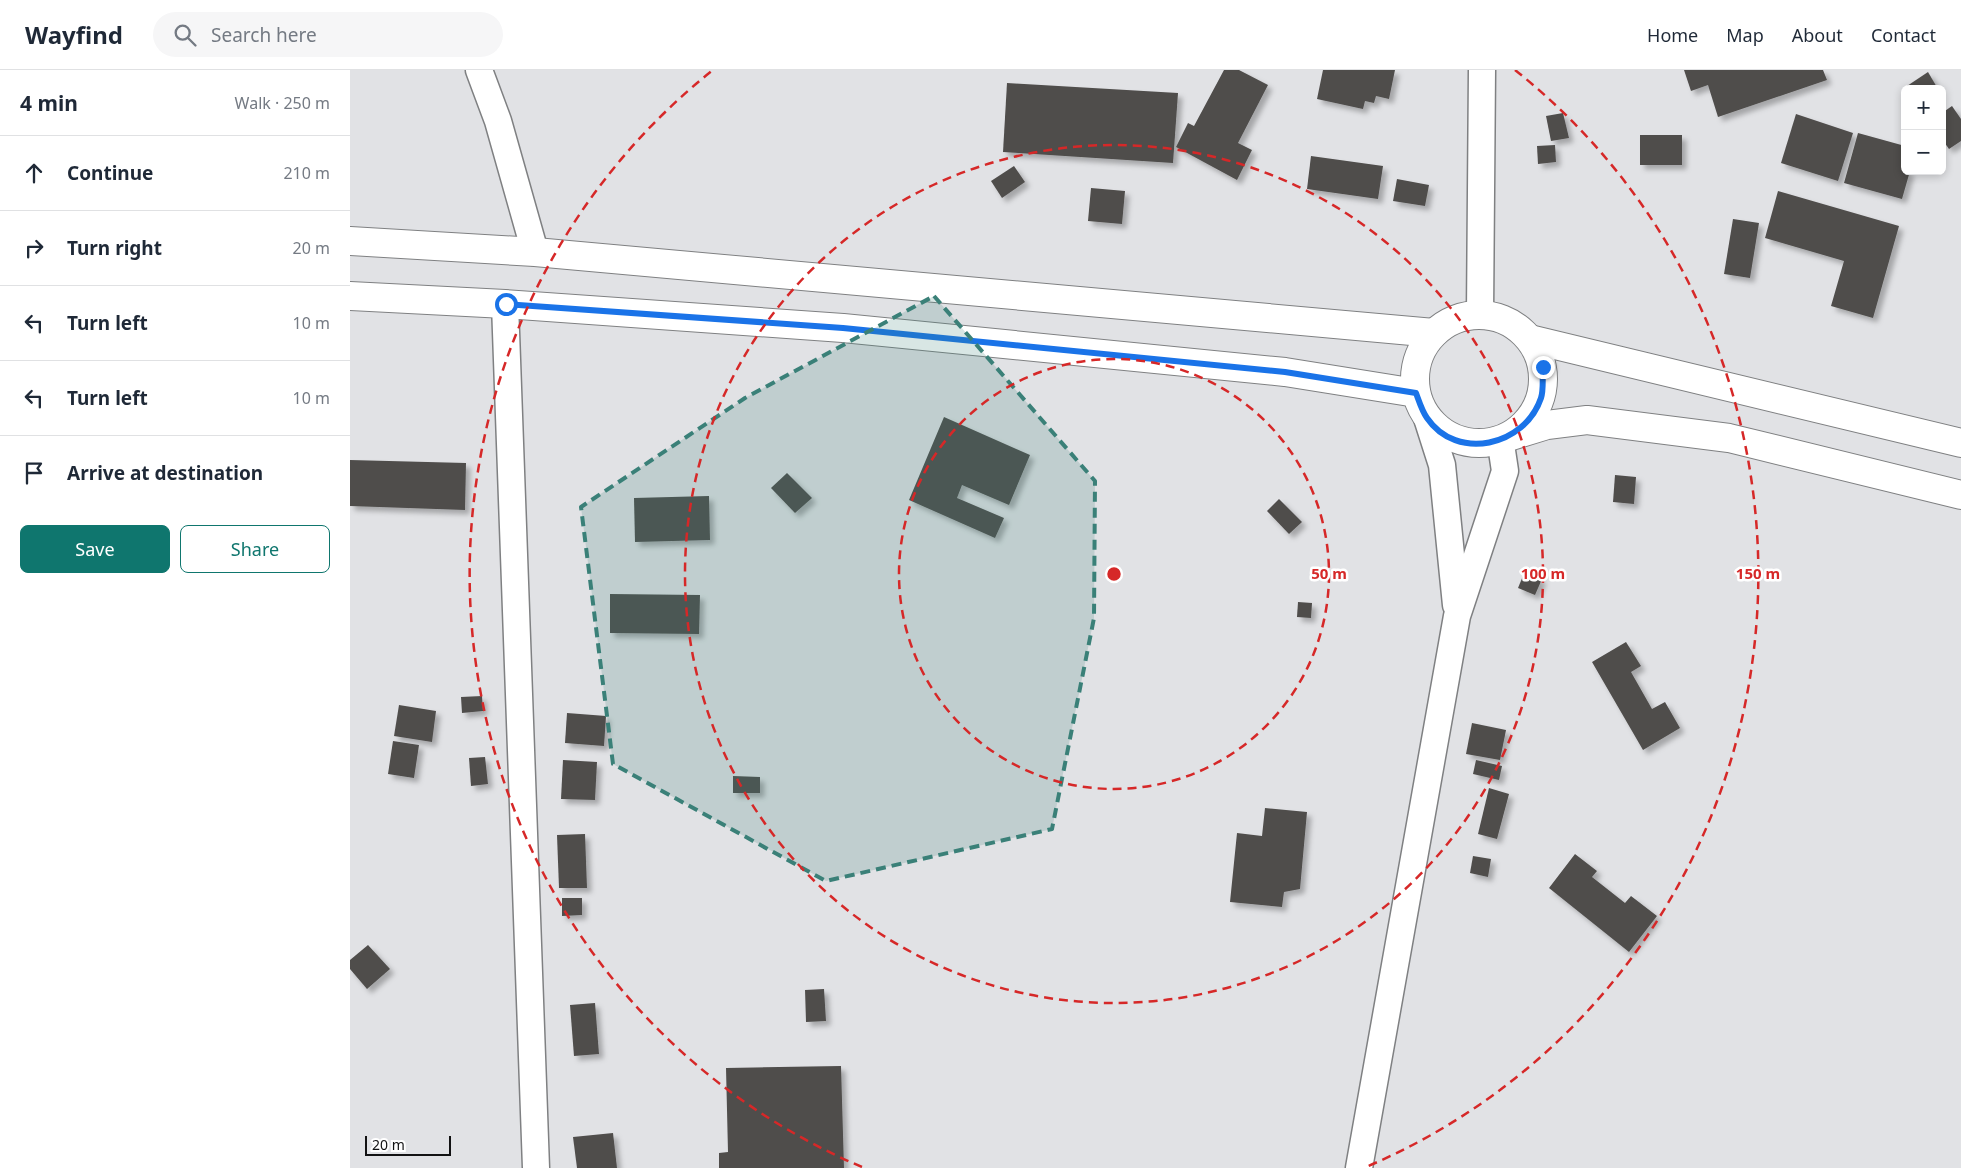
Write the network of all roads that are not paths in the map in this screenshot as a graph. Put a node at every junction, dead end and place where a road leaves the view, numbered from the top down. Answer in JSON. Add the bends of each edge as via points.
{"nodes":[{"id":1,"x":479,"y":70,"type":"edge"},
{"id":2,"x":1482,"y":70,"type":"edge"},
{"id":3,"x":350,"y":241,"type":"edge"},
{"id":4,"x":535,"y":252,"type":"junction"},
{"id":5,"x":350,"y":296,"type":"edge"},
{"id":6,"x":506,"y":304,"type":"junction"},
{"id":7,"x":1480,"y":314,"type":"junction"},
{"id":8,"x":1434,"y":333,"type":"junction"},
{"id":9,"x":1530,"y":339,"type":"junction"},
{"id":10,"x":1416,"y":393,"type":"junction"},
{"id":11,"x":1427,"y":418,"type":"junction"},
{"id":12,"x":1502,"y":440,"type":"junction"},
{"id":13,"x":1961,"y":443,"type":"edge"},
{"id":14,"x":1961,"y":495,"type":"edge"},
{"id":15,"x":1457,"y":616,"type":"junction"},
{"id":16,"x":536,"y":1168,"type":"edge"},
{"id":17,"x":1359,"y":1168,"type":"edge"}],
"edges":[{"from":1,"to":4,"type":"street","via":[[498,121]]},
{"from":2,"to":7,"type":"street"},
{"from":3,"to":4,"type":"main road"},
{"from":4,"to":8,"type":"main road"},
{"from":5,"to":6,"type":"main road"},
{"from":6,"to":10,"type":"main road","via":[[843,328],[1285,372]]},
{"from":6,"to":16,"type":"street"},
{"from":7,"to":8,"type":"main road","via":[[1463,316]]},
{"from":7,"to":9,"type":"main road","via":[[1499,317]]},
{"from":8,"to":10,"type":"main road","via":[[1421,350],[1415,372]]},
{"from":9,"to":12,"type":"main road","via":[[1543,367],[1542,397],[1526,424]]},
{"from":9,"to":13,"type":"main road"},
{"from":10,"to":11,"type":"main road"},
{"from":11,"to":12,"type":"main road","via":[[1447,436],[1471,444]]},
{"from":11,"to":15,"type":"street","via":[[1442,465]]},
{"from":12,"to":14,"type":"main road","via":[[1548,425],[1587,420],[1729,438]]},
{"from":12,"to":15,"type":"street","via":[[1505,471]]},
{"from":15,"to":17,"type":"street"}]}
